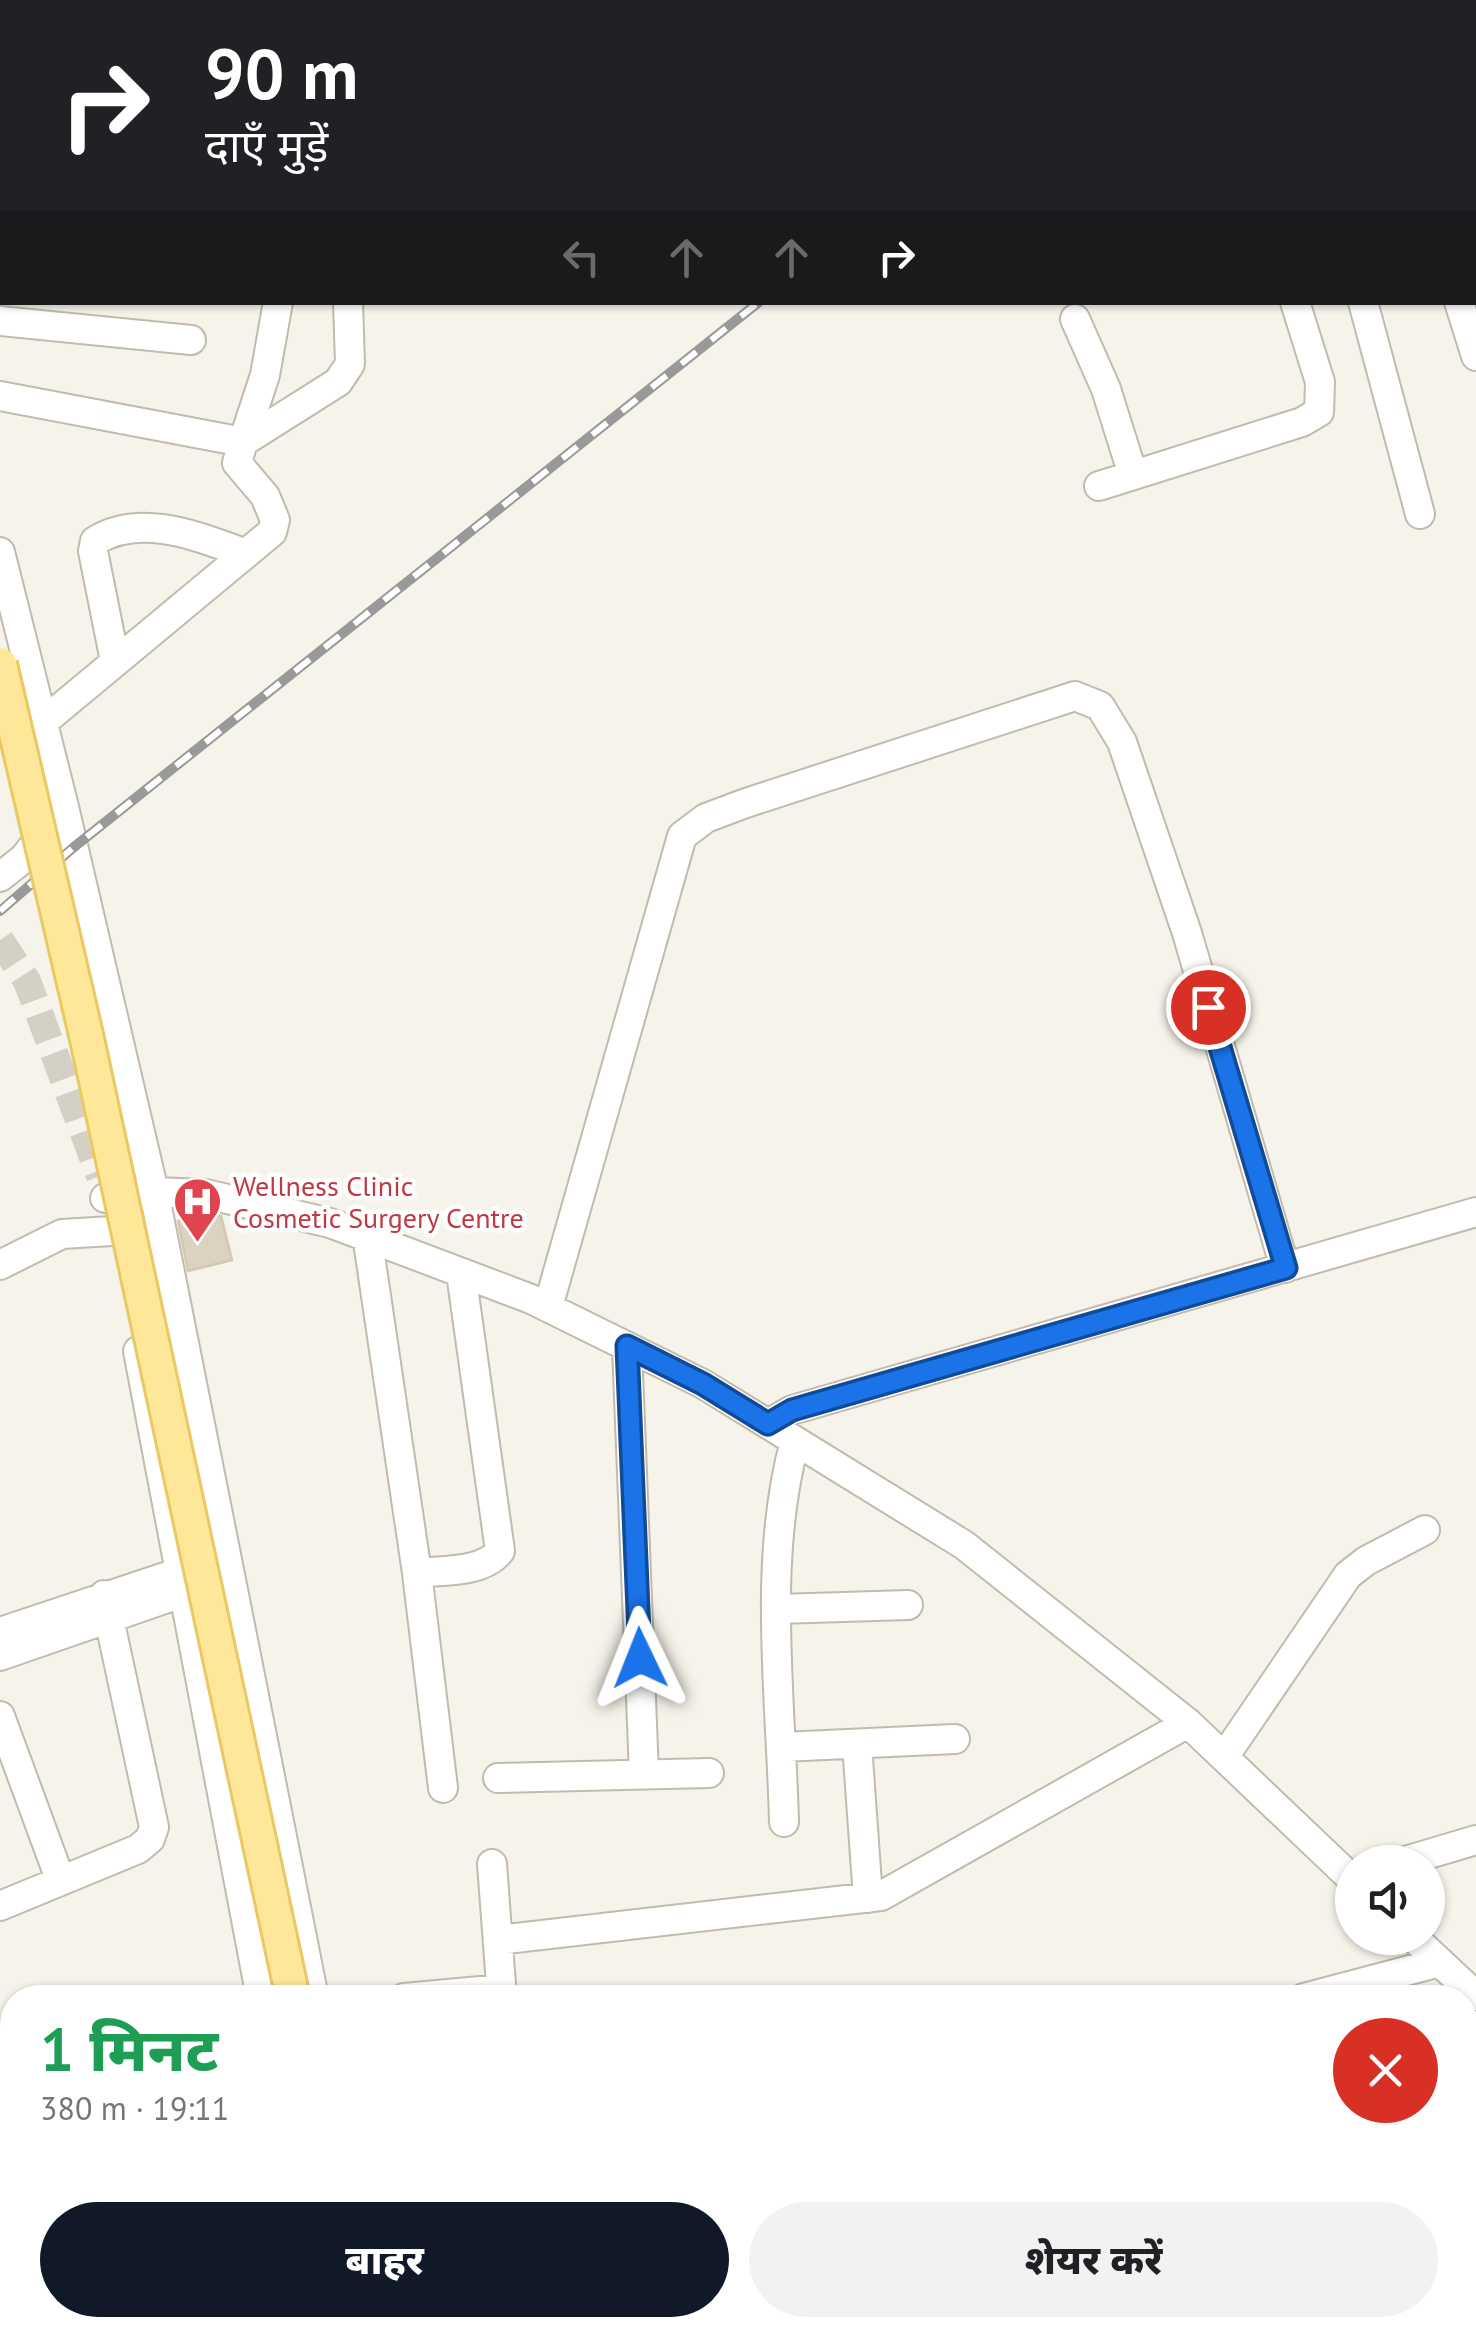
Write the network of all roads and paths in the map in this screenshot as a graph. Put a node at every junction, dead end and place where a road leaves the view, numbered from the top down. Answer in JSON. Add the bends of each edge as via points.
{"nodes":[{"id":1,"x":277,"y":305,"type":"edge"},
{"id":2,"x":348,"y":305,"type":"edge"},
{"id":3,"x":1302,"y":305,"type":"edge"},
{"id":4,"x":1363,"y":305,"type":"edge"},
{"id":5,"x":1460,"y":305,"type":"edge"},
{"id":6,"x":1075,"y":319,"type":"dead end"},
{"id":7,"x":0,"y":321,"type":"edge"},
{"id":8,"x":191,"y":340,"type":"dead end"},
{"id":9,"x":1476,"y":356,"type":"edge"},
{"id":10,"x":0,"y":396,"type":"edge"},
{"id":11,"x":242,"y":442,"type":"junction"},
{"id":12,"x":1133,"y":474,"type":"junction"},
{"id":13,"x":1099,"y":486,"type":"dead end"},
{"id":14,"x":1420,"y":514,"type":"dead end"},
{"id":15,"x":0,"y":552,"type":"edge"},
{"id":16,"x":244,"y":553,"type":"junction"},
{"id":17,"x":115,"y":661,"type":"junction"},
{"id":18,"x":0,"y":664,"type":"edge"},
{"id":19,"x":42,"y":723,"type":"junction"},
{"id":20,"x":64,"y":807,"type":"junction"},
{"id":21,"x":0,"y":878,"type":"edge"},
{"id":22,"x":154,"y":1192,"type":"junction"},
{"id":23,"x":1476,"y":1212,"type":"edge"},
{"id":24,"x":112,"y":1232,"type":"junction"},
{"id":25,"x":367,"y":1235,"type":"junction"},
{"id":26,"x":0,"y":1265,"type":"edge"},
{"id":27,"x":1286,"y":1268,"type":"junction"},
{"id":28,"x":460,"y":1273,"type":"junction"},
{"id":29,"x":548,"y":1308,"type":"junction"},
{"id":30,"x":627,"y":1346,"type":"junction"},
{"id":31,"x":768,"y":1424,"type":"junction"},
{"id":32,"x":795,"y":1441,"type":"junction"},
{"id":33,"x":1426,"y":1530,"type":"dead end"},
{"id":34,"x":229,"y":1566,"type":"junction"},
{"id":35,"x":417,"y":1573,"type":"junction"},
{"id":36,"x":182,"y":1582,"type":"junction"},
{"id":37,"x":908,"y":1604,"type":"dead end"},
{"id":38,"x":107,"y":1606,"type":"junction"},
{"id":39,"x":778,"y":1609,"type":"junction"},
{"id":40,"x":0,"y":1632,"type":"edge"},
{"id":41,"x":0,"y":1656,"type":"edge"},
{"id":42,"x":0,"y":1716,"type":"edge"},
{"id":43,"x":1188,"y":1723,"type":"junction"},
{"id":44,"x":955,"y":1739,"type":"dead end"},
{"id":45,"x":857,"y":1744,"type":"junction"},
{"id":46,"x":782,"y":1748,"type":"junction"},
{"id":47,"x":1224,"y":1757,"type":"junction"},
{"id":48,"x":709,"y":1773,"type":"dead end"},
{"id":49,"x":644,"y":1774,"type":"junction"},
{"id":50,"x":498,"y":1778,"type":"dead end"},
{"id":51,"x":443,"y":1788,"type":"dead end"},
{"id":52,"x":784,"y":1822,"type":"dead end"},
{"id":53,"x":1476,"y":1840,"type":"edge"},
{"id":54,"x":1445,"y":1849,"type":"edge"},
{"id":55,"x":1335,"y":1862,"type":"edge"},
{"id":56,"x":492,"y":1864,"type":"dead end"},
{"id":57,"x":60,"y":1879,"type":"junction"},
{"id":58,"x":868,"y":1898,"type":"junction"},
{"id":59,"x":0,"y":1906,"type":"edge"},
{"id":60,"x":498,"y":1940,"type":"junction"},
{"id":61,"x":1432,"y":1955,"type":"edge"},
{"id":62,"x":1440,"y":1962,"type":"junction"},
{"id":63,"x":260,"y":1985,"type":"edge"},
{"id":64,"x":290,"y":1985,"type":"edge"},
{"id":65,"x":311,"y":1985,"type":"edge"},
{"id":66,"x":501,"y":1985,"type":"edge"},
{"id":67,"x":1353,"y":1985,"type":"edge"},
{"id":68,"x":1464,"y":1985,"type":"edge"}],
"edges":[{"from":1,"to":11,"type":"street","via":[[265,375]]},
{"from":2,"to":11,"type":"street","via":[[350,364],[338,382]]},
{"from":3,"to":12,"type":"street","via":[[1320,382],[1319,412]]},
{"from":4,"to":14,"type":"street"},
{"from":5,"to":9,"type":"street"},
{"from":6,"to":12,"type":"street"},
{"from":7,"to":8,"type":"street"},
{"from":10,"to":11,"type":"street"},
{"from":11,"to":16,"type":"street","via":[[237,463],[275,520],[272,532]]},
{"from":12,"to":13,"type":"street"},
{"from":15,"to":19,"type":"street"},
{"from":16,"to":17,"type":"street"},
{"from":16,"to":17,"type":"street","via":[[161,528],[95,541]]},
{"from":17,"to":19,"type":"street"},
{"from":18,"to":64,"type":"main road","bridge":true},
{"from":19,"to":20,"type":"street"},
{"from":20,"to":21,"type":"street"},
{"from":20,"to":22,"type":"street"},
{"from":22,"to":24,"type":"street","via":[[102,1187]]},
{"from":22,"to":25,"type":"street","via":[[206,1194]]},
{"from":22,"to":34,"type":"street"},
{"from":23,"to":27,"type":"street"},
{"from":24,"to":26,"type":"street","via":[[62,1234]]},
{"from":24,"to":36,"type":"street"},
{"from":25,"to":28,"type":"street"},
{"from":25,"to":35,"type":"street"},
{"from":27,"to":29,"type":"street","via":[[1187,933],[1122,742],[1100,706],[1075,696],[746,803],[682,836]]},
{"from":27,"to":31,"type":"street","via":[[792,1410]]},
{"from":28,"to":29,"type":"street"},
{"from":28,"to":35,"type":"street","via":[[500,1550],[476,1566]]},
{"from":29,"to":30,"type":"street"},
{"from":30,"to":31,"type":"street"},
{"from":30,"to":49,"type":"street"},
{"from":31,"to":32,"type":"street"},
{"from":32,"to":39,"type":"street","via":[[782,1490]]},
{"from":32,"to":43,"type":"street","via":[[964,1545]]},
{"from":33,"to":47,"type":"street","via":[[1348,1575]]},
{"from":34,"to":36,"type":"street"},
{"from":34,"to":65,"type":"street"},
{"from":35,"to":51,"type":"street"},
{"from":36,"to":38,"type":"street"},
{"from":36,"to":63,"type":"street"},
{"from":37,"to":39,"type":"street"},
{"from":38,"to":40,"type":"street"},
{"from":38,"to":41,"type":"street"},
{"from":38,"to":57,"type":"street","via":[[154,1827],[138,1849]]},
{"from":39,"to":46,"type":"street"},
{"from":42,"to":57,"type":"street"},
{"from":43,"to":47,"type":"street"},
{"from":43,"to":58,"type":"street"},
{"from":44,"to":45,"type":"street"},
{"from":45,"to":46,"type":"street"},
{"from":45,"to":58,"type":"street"},
{"from":46,"to":52,"type":"street"},
{"from":47,"to":55,"type":"street"},
{"from":48,"to":49,"type":"street"},
{"from":49,"to":50,"type":"street"},
{"from":53,"to":54,"type":"street"},
{"from":56,"to":60,"type":"street"},
{"from":57,"to":59,"type":"street"},
{"from":58,"to":60,"type":"street"},
{"from":60,"to":66,"type":"street"},
{"from":61,"to":62,"type":"street"},
{"from":62,"to":67,"type":"street"},
{"from":62,"to":68,"type":"street"}]}
